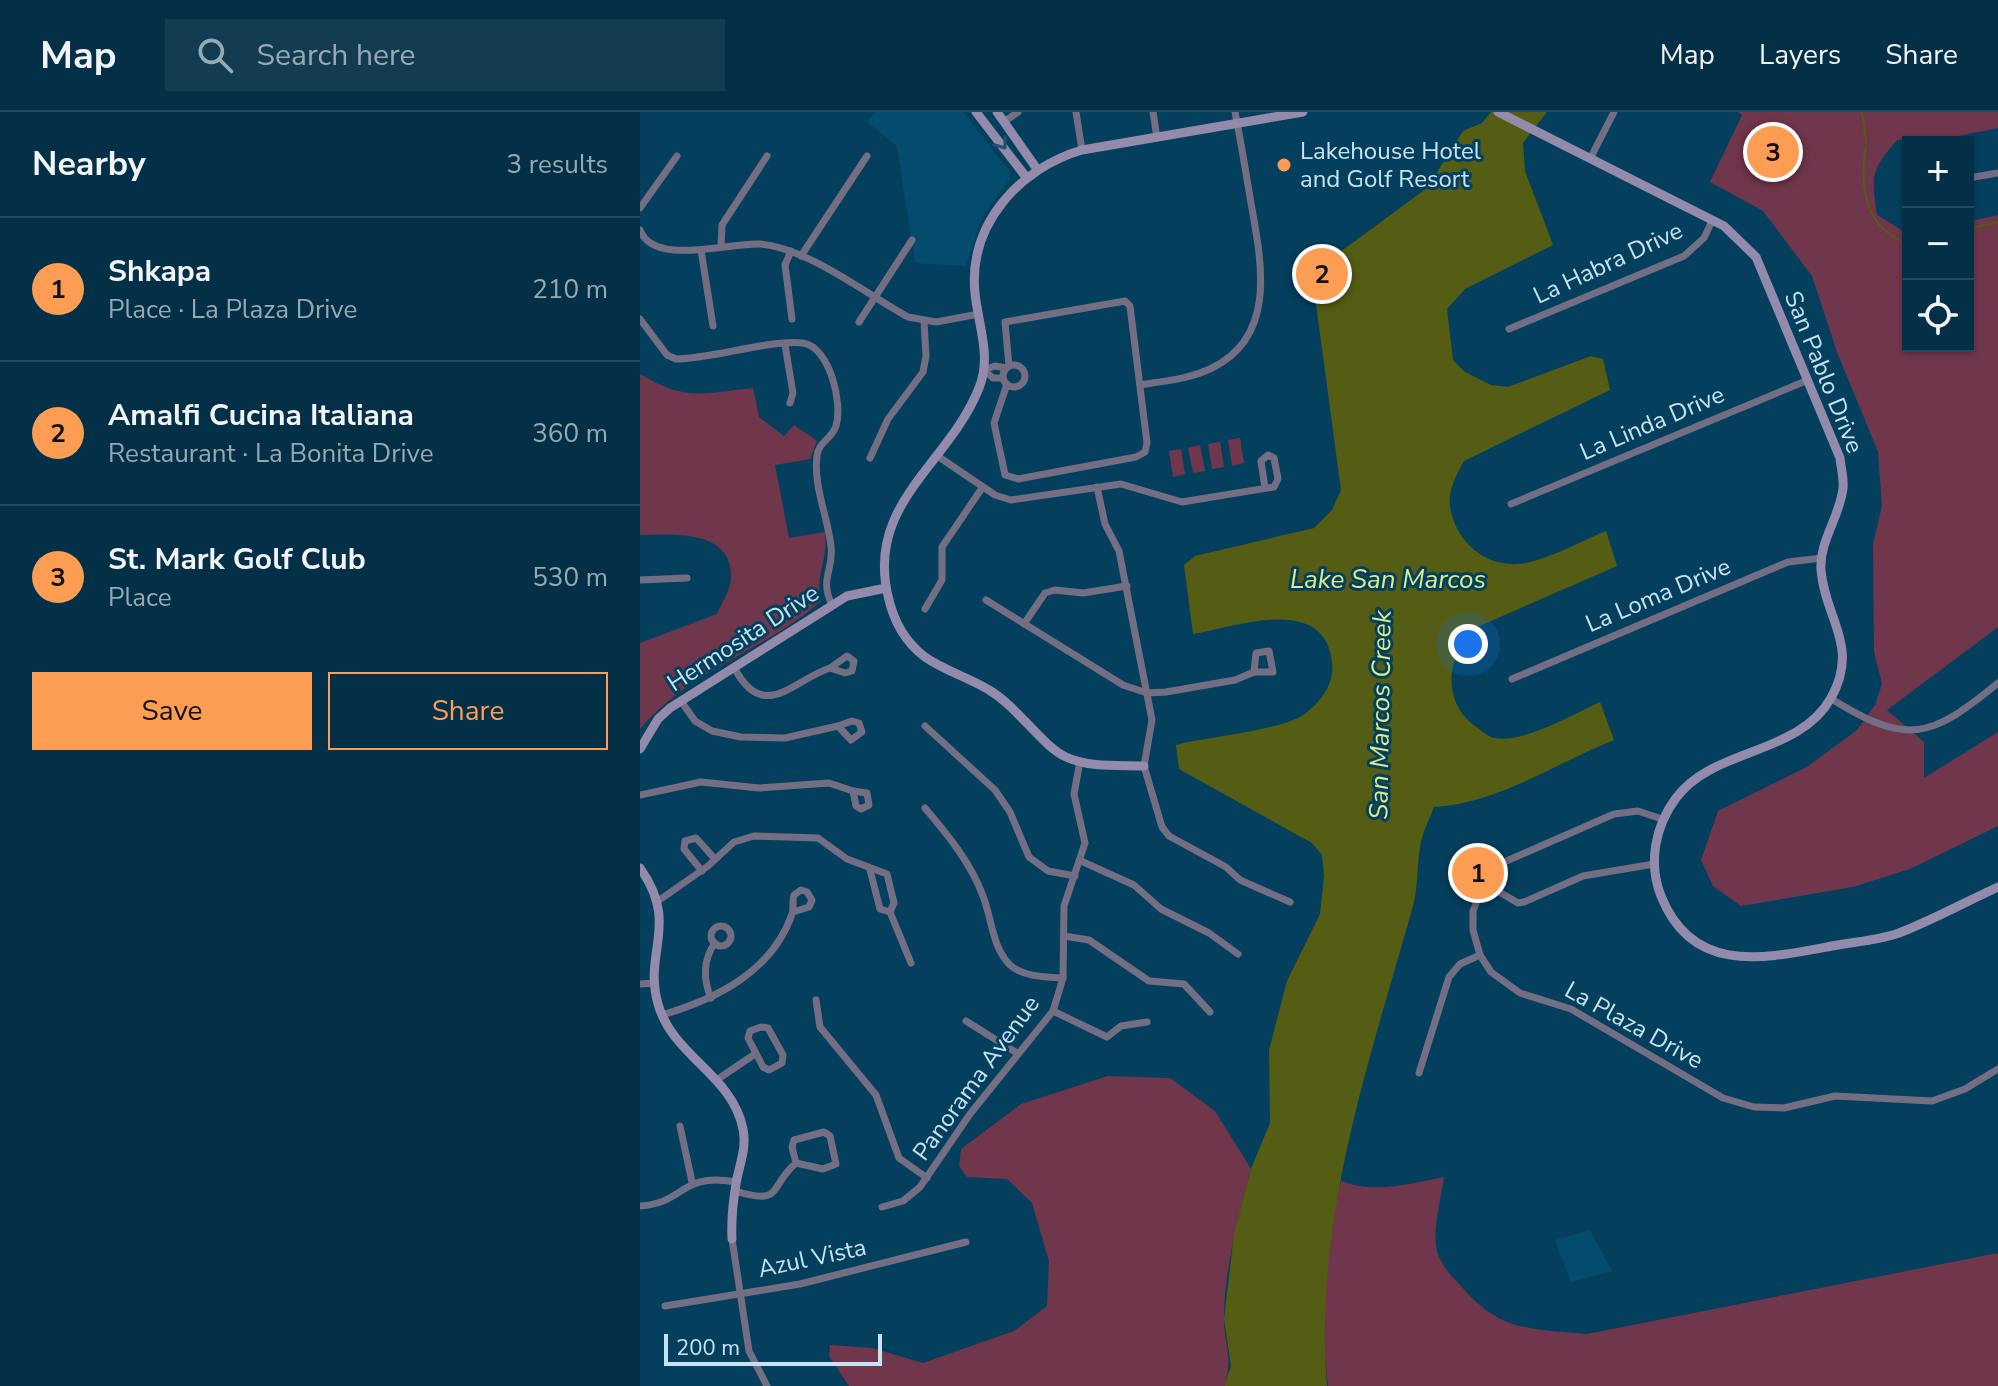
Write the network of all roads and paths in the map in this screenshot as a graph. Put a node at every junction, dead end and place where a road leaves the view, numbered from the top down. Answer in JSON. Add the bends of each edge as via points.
{"nodes":[{"id":1,"x":976,"y":112,"type":"edge"},
{"id":2,"x":997,"y":112,"type":"edge"},
{"id":3,"x":1018,"y":112,"type":"edge"},
{"id":4,"x":1076,"y":112,"type":"edge"},
{"id":5,"x":1153,"y":112,"type":"edge"},
{"id":6,"x":1235,"y":112,"type":"edge"},
{"id":7,"x":1303,"y":112,"type":"edge"},
{"id":8,"x":1498,"y":112,"type":"edge"},
{"id":9,"x":1614,"y":112,"type":"edge"},
{"id":10,"x":1005,"y":121,"type":"junction"},
{"id":11,"x":1237,"y":125,"type":"junction"},
{"id":12,"x":1157,"y":138,"type":"junction"},
{"id":13,"x":1082,"y":150,"type":"junction"},
{"id":14,"x":677,"y":156,"type":"dead end"},
{"id":15,"x":767,"y":156,"type":"dead end"},
{"id":16,"x":867,"y":156,"type":"dead end"},
{"id":17,"x":1591,"y":157,"type":"junction"},
{"id":18,"x":1037,"y":169,"type":"junction"},
{"id":19,"x":1998,"y":173,"type":"edge"},
{"id":20,"x":1026,"y":177,"type":"junction"},
{"id":21,"x":1974,"y":177,"type":"edge"},
{"id":22,"x":640,"y":208,"type":"edge"},
{"id":23,"x":1712,"y":221,"type":"junction"},
{"id":24,"x":640,"y":230,"type":"edge"},
{"id":25,"x":912,"y":240,"type":"dead end"},
{"id":26,"x":721,"y":247,"type":"junction"},
{"id":27,"x":701,"y":250,"type":"junction"},
{"id":28,"x":791,"y":251,"type":"junction"},
{"id":29,"x":801,"y":256,"type":"junction"},
{"id":30,"x":872,"y":297,"type":"junction"},
{"id":31,"x":979,"y":314,"type":"junction"},
{"id":32,"x":640,"y":319,"type":"edge"},
{"id":33,"x":792,"y":319,"type":"dead end"},
{"id":34,"x":859,"y":322,"type":"dead end"},
{"id":35,"x":924,"y":322,"type":"junction"},
{"id":36,"x":713,"y":326,"type":"dead end"},
{"id":37,"x":1509,"y":329,"type":"dead end"},
{"id":38,"x":785,"y":345,"type":"junction"},
{"id":39,"x":1008,"y":367,"type":"junction"},
{"id":40,"x":984,"y":370,"type":"junction"},
{"id":41,"x":1808,"y":380,"type":"junction"},
{"id":42,"x":1005,"y":381,"type":"junction"},
{"id":43,"x":1140,"y":385,"type":"junction"},
{"id":44,"x":790,"y":403,"type":"dead end"},
{"id":45,"x":936,"y":455,"type":"junction"},
{"id":46,"x":870,"y":458,"type":"dead end"},
{"id":47,"x":1097,"y":487,"type":"junction"},
{"id":48,"x":982,"y":488,"type":"junction"},
{"id":49,"x":1265,"y":488,"type":"dead end"},
{"id":50,"x":1511,"y":504,"type":"dead end"},
{"id":51,"x":1822,"y":558,"type":"junction"},
{"id":52,"x":687,"y":578,"type":"dead end"},
{"id":53,"x":640,"y":580,"type":"edge"},
{"id":54,"x":1127,"y":586,"type":"junction"},
{"id":55,"x":886,"y":588,"type":"junction"},
{"id":56,"x":986,"y":600,"type":"dead end"},
{"id":57,"x":832,"y":605,"type":"junction"},
{"id":58,"x":925,"y":609,"type":"dead end"},
{"id":59,"x":1024,"y":624,"type":"junction"},
{"id":60,"x":830,"y":668,"type":"dead end"},
{"id":61,"x":735,"y":669,"type":"junction"},
{"id":62,"x":1254,"y":672,"type":"dead end"},
{"id":63,"x":1512,"y":679,"type":"dead end"},
{"id":64,"x":1998,"y":683,"type":"edge"},
{"id":65,"x":1147,"y":693,"type":"junction"},
{"id":66,"x":1830,"y":698,"type":"junction"},
{"id":67,"x":681,"y":701,"type":"junction"},
{"id":68,"x":838,"y":726,"type":"dead end"},
{"id":69,"x":925,"y":726,"type":"dead end"},
{"id":70,"x":640,"y":749,"type":"edge"},
{"id":71,"x":1080,"y":761,"type":"junction"},
{"id":72,"x":1144,"y":766,"type":"junction"},
{"id":73,"x":853,"y":791,"type":"dead end"},
{"id":74,"x":640,"y":795,"type":"edge"},
{"id":75,"x":925,"y":808,"type":"dead end"},
{"id":76,"x":1662,"y":819,"type":"junction"},
{"id":77,"x":715,"y":859,"type":"junction"},
{"id":78,"x":1081,"y":861,"type":"junction"},
{"id":79,"x":1654,"y":864,"type":"junction"},
{"id":80,"x":640,"y":868,"type":"edge"},
{"id":81,"x":870,"y":870,"type":"junction"},
{"id":82,"x":702,"y":871,"type":"junction"},
{"id":83,"x":1075,"y":876,"type":"junction"},
{"id":84,"x":1484,"y":883,"type":"junction"},
{"id":85,"x":1998,"y":887,"type":"edge"},
{"id":86,"x":658,"y":901,"type":"junction"},
{"id":87,"x":1290,"y":902,"type":"dead end"},
{"id":88,"x":793,"y":912,"type":"dead end"},
{"id":89,"x":890,"y":912,"type":"junction"},
{"id":90,"x":1064,"y":936,"type":"junction"},
{"id":91,"x":715,"y":943,"type":"dead end"},
{"id":92,"x":1238,"y":954,"type":"dead end"},
{"id":93,"x":1480,"y":955,"type":"junction"},
{"id":94,"x":911,"y":963,"type":"dead end"},
{"id":95,"x":1063,"y":978,"type":"junction"},
{"id":96,"x":655,"y":983,"type":"junction"},
{"id":97,"x":640,"y":984,"type":"edge"},
{"id":98,"x":711,"y":998,"type":"junction"},
{"id":99,"x":816,"y":1000,"type":"dead end"},
{"id":100,"x":1053,"y":1011,"type":"junction"},
{"id":101,"x":1210,"y":1012,"type":"dead end"},
{"id":102,"x":662,"y":1015,"type":"junction"},
{"id":103,"x":966,"y":1021,"type":"dead end"},
{"id":104,"x":1147,"y":1022,"type":"dead end"},
{"id":105,"x":1017,"y":1053,"type":"junction"},
{"id":106,"x":755,"y":1054,"type":"junction"},
{"id":107,"x":1998,"y":1069,"type":"edge"},
{"id":108,"x":1419,"y":1073,"type":"dead end"},
{"id":109,"x":718,"y":1079,"type":"junction"},
{"id":110,"x":680,"y":1126,"type":"dead end"},
{"id":111,"x":796,"y":1163,"type":"junction"},
{"id":112,"x":927,"y":1178,"type":"junction"},
{"id":113,"x":692,"y":1182,"type":"junction"},
{"id":114,"x":736,"y":1186,"type":"junction"},
{"id":115,"x":640,"y":1206,"type":"edge"},
{"id":116,"x":882,"y":1207,"type":"dead end"},
{"id":117,"x":732,"y":1239,"type":"joint"},
{"id":118,"x":966,"y":1242,"type":"dead end"},
{"id":119,"x":740,"y":1293,"type":"junction"},
{"id":120,"x":665,"y":1306,"type":"dead end"},
{"id":121,"x":766,"y":1383,"type":"edge"},
{"id":122,"x":754,"y":1386,"type":"edge"}],
"edges":[{"from":1,"to":20,"type":"street","one_way":true},
{"from":2,"to":10,"type":"street"},
{"from":3,"to":10,"type":"street"},
{"from":4,"to":13,"type":"street"},
{"from":5,"to":12,"type":"street"},
{"from":6,"to":11,"type":"street"},
{"from":7,"to":11,"type":"street"},
{"from":8,"to":17,"type":"street","name":"San Pablo Drive"},
{"from":9,"to":17,"type":"street"},
{"from":10,"to":18,"type":"street"},
{"from":11,"to":12,"type":"street"},
{"from":11,"to":43,"type":"street","via":[[1263,272],[1254,322],[1234,352],[1214,367]]},
{"from":12,"to":13,"type":"street"},
{"from":13,"to":18,"type":"street"},
{"from":14,"to":22,"type":"street"},
{"from":15,"to":26,"type":"street","via":[[722,225]]},
{"from":16,"to":29,"type":"street"},
{"from":17,"to":23,"type":"street","name":"San Pablo Drive"},
{"from":18,"to":20,"type":"street"},
{"from":19,"to":21,"type":"street"},
{"from":20,"to":31,"type":"street","via":[[999,207],[983,238],[975,277]]},
{"from":23,"to":37,"type":"street","name":"La Habra Drive","via":[[1704,238],[1684,256]]},
{"from":23,"to":41,"type":"street","name":"San Pablo Drive","via":[[1737,235],[1756,257]]},
{"from":24,"to":27,"type":"street","via":[[650,243],[665,248]]},
{"from":25,"to":30,"type":"street"},
{"from":26,"to":27,"type":"street"},
{"from":26,"to":28,"type":"street","via":[[759,244]]},
{"from":27,"to":36,"type":"street"},
{"from":28,"to":29,"type":"street"},
{"from":28,"to":33,"type":"street","via":[[785,265]]},
{"from":29,"to":30,"type":"street"},
{"from":30,"to":34,"type":"street"},
{"from":30,"to":35,"type":"street"},
{"from":31,"to":35,"type":"street"},
{"from":31,"to":40,"type":"street"},
{"from":32,"to":38,"type":"street","via":[[667,355],[676,359]]},
{"from":35,"to":46,"type":"street","via":[[923,372],[888,419]]},
{"from":38,"to":44,"type":"street"},
{"from":38,"to":57,"type":"street","via":[[809,345],[828,362],[837,421],[816,460],[831,546],[824,584]]},
{"from":39,"to":40,"type":"street"},
{"from":39,"to":42,"type":"street"},
{"from":39,"to":42,"type":"street","via":[[1020,367],[1025,376],[1020,385]]},
{"from":39,"to":43,"type":"street","via":[[1005,322],[1125,301],[1130,306]]},
{"from":40,"to":42,"type":"street"},
{"from":40,"to":45,"type":"street","via":[[967,412]]},
{"from":41,"to":50,"type":"street","name":"La Linda Drive"},
{"from":41,"to":51,"type":"street","name":"San Pablo Drive","via":[[1840,458],[1843,488]]},
{"from":42,"to":43,"type":"street","via":[[994,423],[1001,469],[1018,479],[1145,452]]},
{"from":45,"to":48,"type":"street"},
{"from":45,"to":55,"type":"street","via":[[890,523],[883,557]]},
{"from":47,"to":48,"type":"street","via":[[1020,500]]},
{"from":47,"to":49,"type":"street","via":[[1138,486],[1182,502]]},
{"from":47,"to":54,"type":"street"},
{"from":48,"to":58,"type":"street","via":[[942,547],[942,580]]},
{"from":51,"to":63,"type":"street","name":"La Loma Drive","via":[[1788,562]]},
{"from":51,"to":66,"type":"street","name":"San Pablo Drive","via":[[1843,658]]},
{"from":52,"to":53,"type":"street"},
{"from":54,"to":59,"type":"street","via":[[1045,593]]},
{"from":54,"to":65,"type":"street"},
{"from":55,"to":57,"type":"street","name":"Hermosita Drive","via":[[860,591]]},
{"from":55,"to":71,"type":"street","via":[[898,627],[922,655],[991,690],[1053,748]]},
{"from":56,"to":59,"type":"street"},
{"from":57,"to":61,"type":"street","name":"Hermosita Drive"},
{"from":59,"to":65,"type":"street","via":[[1123,685]]},
{"from":60,"to":61,"type":"street","via":[[771,696],[753,692]]},
{"from":61,"to":67,"type":"street","name":"Hermosita Drive"},
{"from":62,"to":65,"type":"street","via":[[1235,680]]},
{"from":64,"to":66,"type":"street","via":[[1957,717],[1922,730],[1891,729]]},
{"from":65,"to":72,"type":"street","via":[[1152,732]]},
{"from":66,"to":76,"type":"street","name":"San Pablo Drive","via":[[1797,732],[1695,779]]},
{"from":67,"to":68,"type":"street","via":[[695,721],[741,737],[785,738]]},
{"from":67,"to":70,"type":"street","name":"Hermosita Drive","via":[[658,719]]},
{"from":69,"to":83,"type":"street","via":[[995,790],[1029,857],[1048,871]]},
{"from":71,"to":72,"type":"street"},
{"from":71,"to":78,"type":"street","name":"Panorama Avenue","via":[[1074,794],[1084,831]]},
{"from":72,"to":87,"type":"street","via":[[1169,836],[1240,880]]},
{"from":73,"to":74,"type":"street","via":[[829,783],[759,788],[701,782]]},
{"from":75,"to":95,"type":"street","via":[[953,842],[983,895],[998,948],[1009,964],[1018,971]]},
{"from":76,"to":79,"type":"street","name":"San Pablo Drive"},
{"from":76,"to":84,"type":"street","via":[[1638,811],[1614,814],[1512,857]]},
{"from":77,"to":81,"type":"street","via":[[745,838],[811,837]]},
{"from":77,"to":82,"type":"street"},
{"from":77,"to":82,"type":"street","via":[[696,838],[688,838],[684,849]]},
{"from":78,"to":83,"type":"street","name":"Panorama Avenue"},
{"from":78,"to":92,"type":"street","via":[[1134,885],[1161,909]]},
{"from":79,"to":84,"type":"street","via":[[1607,869],[1518,903]]},
{"from":79,"to":85,"type":"street","name":"San Pablo Drive","via":[[1659,892],[1680,927],[1710,949],[1761,959],[1896,934]]},
{"from":80,"to":86,"type":"street"},
{"from":81,"to":89,"type":"street","via":[[880,909]]},
{"from":81,"to":89,"type":"street","via":[[888,877],[894,903]]},
{"from":82,"to":86,"type":"street"},
{"from":83,"to":90,"type":"street","name":"Panorama Avenue","via":[[1064,906]]},
{"from":84,"to":93,"type":"street","via":[[1473,911]]},
{"from":86,"to":96,"type":"street","via":[[661,933]]},
{"from":88,"to":98,"type":"street","via":[[760,965]]},
{"from":89,"to":94,"type":"street"},
{"from":90,"to":95,"type":"street","name":"Panorama Avenue"},
{"from":90,"to":101,"type":"street","via":[[1089,940],[1149,981],[1184,984]]},
{"from":91,"to":98,"type":"street","via":[[706,962]]},
{"from":93,"to":107,"type":"street","name":"La Plaza Drive","via":[[1499,980],[1520,993],[1571,1009],[1723,1098],[1754,1107],[1784,1108],[1835,1096],[1932,1101]]},
{"from":93,"to":108,"type":"street","via":[[1460,964],[1449,977]]},
{"from":95,"to":100,"type":"street","name":"Panorama Avenue"},
{"from":96,"to":97,"type":"street"},
{"from":96,"to":102,"type":"street"},
{"from":98,"to":102,"type":"street"},
{"from":99,"to":112,"type":"street","via":[[820,1027],[876,1095],[899,1158]]},
{"from":100,"to":104,"type":"street","via":[[1107,1037],[1121,1026]]},
{"from":100,"to":105,"type":"street","name":"Panorama Avenue"},
{"from":102,"to":109,"type":"street","via":[[678,1042]]},
{"from":103,"to":105,"type":"street"},
{"from":105,"to":112,"type":"street","name":"Panorama Avenue"},
{"from":106,"to":106,"type":"street","via":[[769,1070],[782,1063],[768,1028],[750,1031]]},
{"from":106,"to":109,"type":"street"},
{"from":109,"to":114,"type":"street","via":[[735,1105],[743,1131],[744,1156]]},
{"from":110,"to":113,"type":"street"},
{"from":111,"to":111,"type":"street","via":[[823,1169],[836,1164],[830,1136],[824,1132],[794,1140]]},
{"from":111,"to":114,"type":"street","via":[[775,1192],[760,1197]]},
{"from":112,"to":116,"type":"street","name":"Panorama Avenue","via":[[903,1201]]},
{"from":113,"to":114,"type":"street","via":[[714,1178]]},
{"from":113,"to":115,"type":"street","via":[[664,1201]]},
{"from":114,"to":117,"type":"street"},
{"from":117,"to":119,"type":"street"},
{"from":118,"to":119,"type":"street","name":"Azul Vista","via":[[800,1284]]},
{"from":119,"to":120,"type":"street","name":"Azul Vista"},
{"from":119,"to":121,"type":"street","via":[[749,1351]]},
{"from":121,"to":122,"type":"street"}]}
